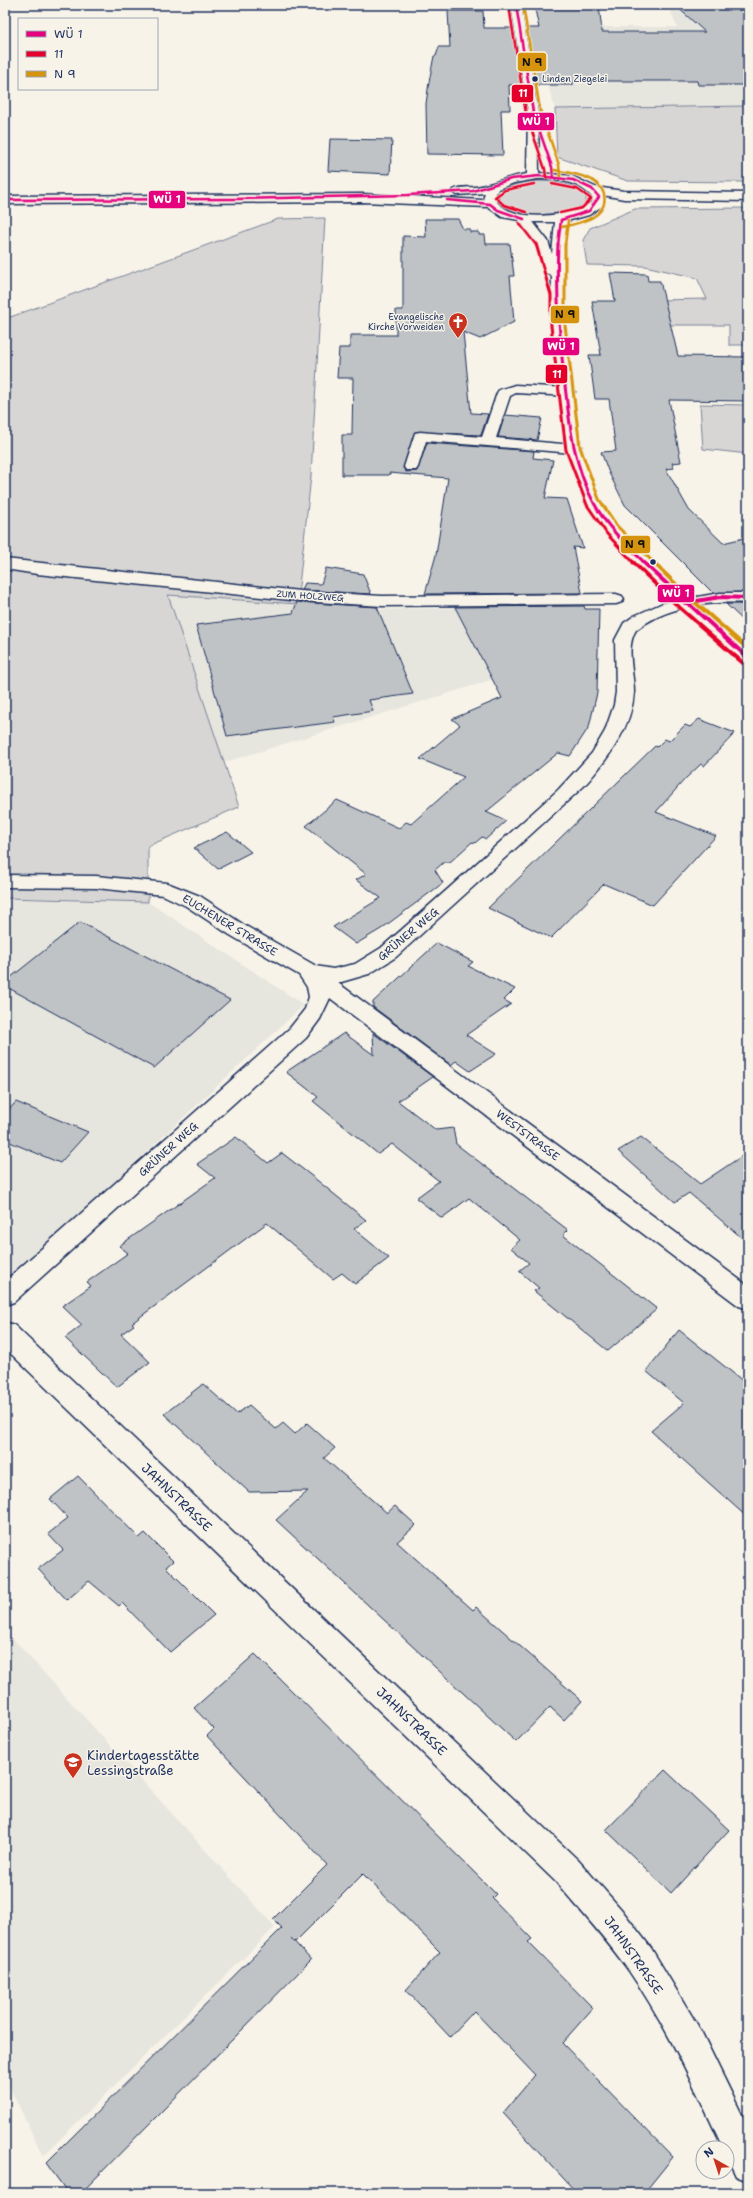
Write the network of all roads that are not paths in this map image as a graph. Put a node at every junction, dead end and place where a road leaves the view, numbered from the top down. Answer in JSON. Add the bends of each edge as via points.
{"nodes":[{"id":1,"x":516,"y":5,"type":"edge"},
{"id":2,"x":533,"y":112,"type":"junction"},
{"id":3,"x":533,"y":177,"type":"junction"},
{"id":4,"x":553,"y":177,"type":"junction"},
{"id":5,"x":493,"y":187,"type":"junction"},
{"id":6,"x":595,"y":190,"type":"junction"},
{"id":7,"x":362,"y":198,"type":"junction"},
{"id":8,"x":748,"y":198,"type":"edge"},
{"id":9,"x":5,"y":200,"type":"edge"},
{"id":10,"x":490,"y":204,"type":"junction"},
{"id":11,"x":598,"y":204,"type":"junction"},
{"id":12,"x":524,"y":218,"type":"junction"},
{"id":13,"x":561,"y":220,"type":"junction"},
{"id":14,"x":558,"y":294,"type":"junction"},
{"id":15,"x":568,"y":392,"type":"junction"},
{"id":16,"x":488,"y":442,"type":"junction"},
{"id":17,"x":573,"y":449,"type":"junction"},
{"id":18,"x":411,"y":467,"type":"dead end"},
{"id":19,"x":5,"y":564,"type":"edge"},
{"id":20,"x":748,"y":598,"type":"edge"},
{"id":21,"x":616,"y":599,"type":"dead end"},
{"id":22,"x":685,"y":603,"type":"junction"},
{"id":23,"x":748,"y":658,"type":"edge"},
{"id":24,"x":5,"y":881,"type":"edge"},
{"id":25,"x":308,"y":972,"type":"junction"},
{"id":26,"x":5,"y":1295,"type":"edge"},
{"id":27,"x":748,"y":1299,"type":"edge"},
{"id":28,"x":5,"y":1332,"type":"edge"},
{"id":29,"x":748,"y":2164,"type":"edge"}],
"edges":[{"from":1,"to":2,"type":"main road"},
{"from":2,"to":3,"type":"main road"},
{"from":2,"to":4,"type":"main road"},
{"from":3,"to":4,"type":"main road"},
{"from":3,"to":5,"type":"main road","via":[[510,180]]},
{"from":4,"to":6,"type":"main road","via":[[578,182]]},
{"from":5,"to":7,"type":"main road","via":[[468,192]]},
{"from":5,"to":10,"type":"main road","via":[[487,198]]},
{"from":6,"to":8,"type":"main road","via":[[624,195]]},
{"from":6,"to":11,"type":"main road","via":[[599,197]]},
{"from":7,"to":9,"type":"main road"},
{"from":7,"to":10,"type":"main road","via":[[459,200]]},
{"from":8,"to":11,"type":"main road"},
{"from":10,"to":12,"type":"main road","via":[[498,210]]},
{"from":11,"to":13,"type":"main road","via":[[585,214]]},
{"from":12,"to":13,"type":"main road"},
{"from":12,"to":14,"type":"main road","via":[[542,241]]},
{"from":13,"to":14,"type":"main road","via":[[558,241]]},
{"from":14,"to":15,"type":"main road","via":[[558,325]]},
{"from":15,"to":16,"type":"main road","via":[[508,390],[504,393]]},
{"from":15,"to":17,"type":"main road"},
{"from":16,"to":17,"type":"main road"},
{"from":16,"to":18,"type":"main road","via":[[420,436]]},
{"from":17,"to":22,"type":"main road","via":[[593,502],[612,530]]},
{"from":19,"to":21,"type":"main road","name":"ZUM HOLZWEG","via":[[300,596],[367,600]]},
{"from":20,"to":22,"type":"main road","name":"GRÜNER WEG","via":[[720,597]]},
{"from":22,"to":23,"type":"main road"},
{"from":22,"to":25,"type":"main road","name":"GRÜNER WEG","via":[[645,616],[630,626],[625,633],[625,693],[617,724],[608,743],[580,778],[461,889],[384,956],[350,974],[336,977]]},
{"from":24,"to":25,"type":"main road","name":"EUCHENER STRASSE","via":[[96,882],[167,889],[193,901]]},
{"from":25,"to":26,"type":"main road","name":"GRÜNER WEG","via":[[320,997],[309,1020],[298,1033]]},
{"from":25,"to":27,"type":"main road","name":"WESTSTRASSE"},
{"from":28,"to":29,"type":"main road","name":"JAHNSTRASSE","via":[[567,1871],[610,1920],[648,1972],[689,2041]]}]}
